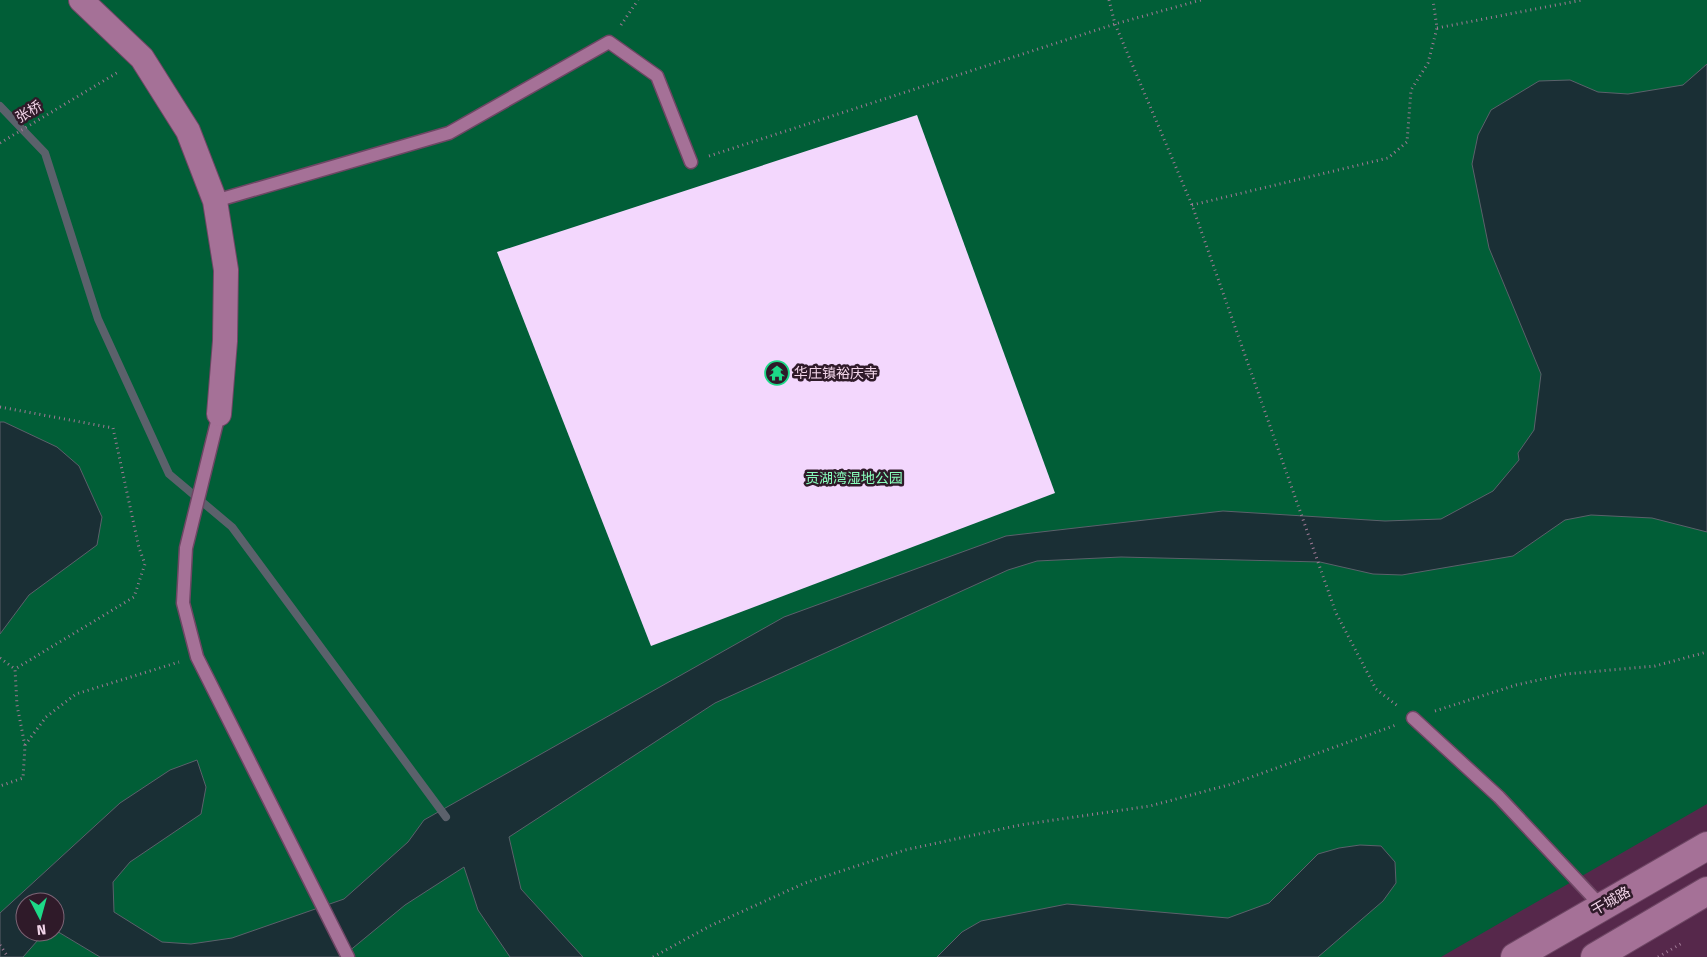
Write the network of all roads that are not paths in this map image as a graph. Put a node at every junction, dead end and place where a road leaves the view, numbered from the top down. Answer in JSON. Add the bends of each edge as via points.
{"nodes":[{"id":1,"x":81,"y":0,"type":"edge"},
{"id":2,"x":692,"y":162,"type":"road end"},
{"id":3,"x":215,"y":201,"type":"junction"},
{"id":4,"x":219,"y":414,"type":"joint"},
{"id":5,"x":1413,"y":718,"type":"road end"},
{"id":6,"x":1707,"y":846,"type":"edge"},
{"id":7,"x":1707,"y":891,"type":"edge"},
{"id":8,"x":1602,"y":906,"type":"junction"},
{"id":9,"x":348,"y":957,"type":"edge"},
{"id":10,"x":1515,"y":957,"type":"edge"},
{"id":11,"x":1595,"y":957,"type":"edge"}],
"edges":[{"from":1,"to":3,"type":"street","via":[[142,58],[188,131]]},
{"from":2,"to":3,"type":"lane","via":[[657,76],[609,42],[450,133]]},
{"from":3,"to":4,"type":"street","via":[[226,270]]},
{"from":4,"to":9,"type":"lane","via":[[186,548],[183,603],[197,657]]},
{"from":5,"to":8,"type":"lane","via":[[1499,797]]},
{"from":6,"to":8,"type":"street","name":"干城路"},
{"from":7,"to":11,"type":"street"},
{"from":8,"to":10,"type":"street","name":"干城路"}]}
